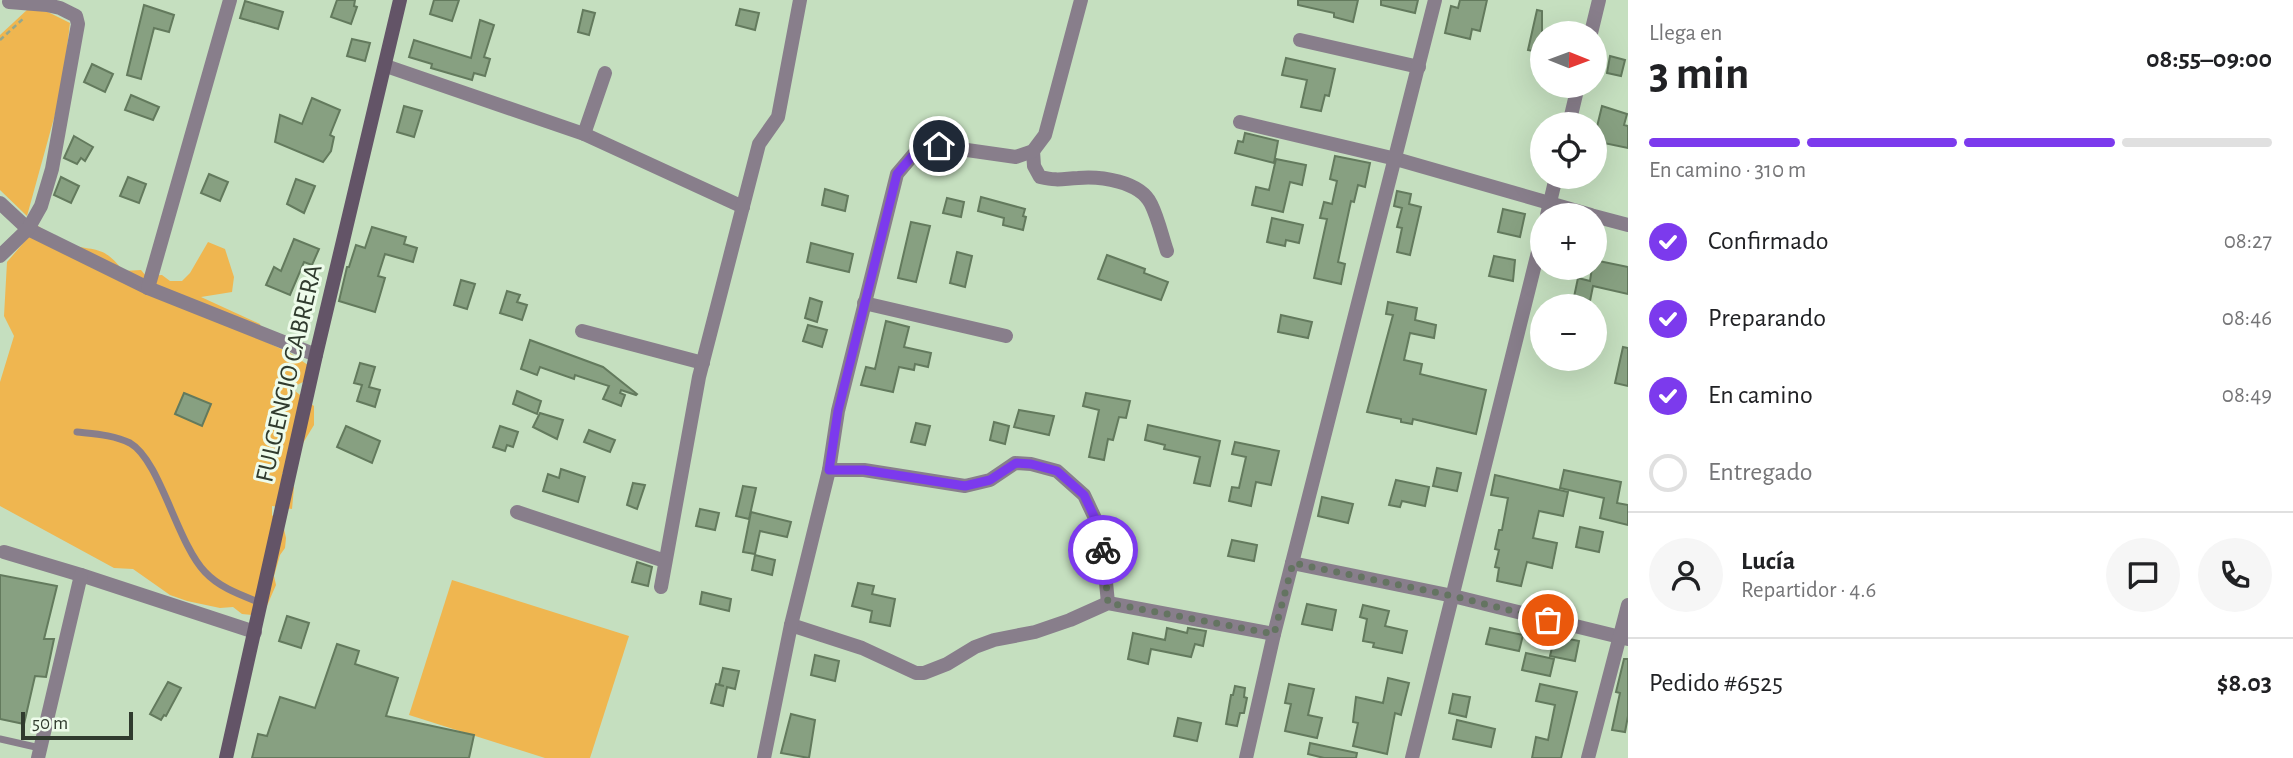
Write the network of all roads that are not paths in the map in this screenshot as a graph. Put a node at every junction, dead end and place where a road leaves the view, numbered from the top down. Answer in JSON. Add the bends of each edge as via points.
{"nodes":[{"id":1,"x":230,"y":0,"type":"edge"},
{"id":2,"x":400,"y":0,"type":"edge"},
{"id":3,"x":800,"y":0,"type":"edge"},
{"id":4,"x":1081,"y":0,"type":"edge"},
{"id":5,"x":1435,"y":0,"type":"edge"},
{"id":6,"x":1599,"y":0,"type":"edge"},
{"id":7,"x":7,"y":4,"type":"edge"},
{"id":8,"x":1594,"y":21,"type":"edge"},
{"id":9,"x":1300,"y":40,"type":"dead end"},
{"id":10,"x":386,"y":66,"type":"junction"},
{"id":11,"x":1419,"y":67,"type":"junction"},
{"id":12,"x":605,"y":73,"type":"dead end"},
{"id":13,"x":1240,"y":122,"type":"dead end"},
{"id":14,"x":584,"y":134,"type":"junction"},
{"id":15,"x":1033,"y":151,"type":"junction"},
{"id":16,"x":1396,"y":159,"type":"junction"},
{"id":17,"x":0,"y":203,"type":"edge"},
{"id":18,"x":1530,"y":204,"type":"edge"},
{"id":19,"x":743,"y":207,"type":"junction"},
{"id":20,"x":1607,"y":220,"type":"edge"},
{"id":21,"x":1628,"y":225,"type":"edge"},
{"id":22,"x":28,"y":229,"type":"junction"},
{"id":23,"x":1167,"y":251,"type":"dead end"},
{"id":24,"x":0,"y":256,"type":"edge"},
{"id":25,"x":1531,"y":280,"type":"edge"},
{"id":26,"x":148,"y":288,"type":"junction"},
{"id":27,"x":864,"y":303,"type":"junction"},
{"id":28,"x":582,"y":331,"type":"dead end"},
{"id":29,"x":1006,"y":336,"type":"dead end"},
{"id":30,"x":316,"y":355,"type":"junction"},
{"id":31,"x":703,"y":363,"type":"junction"},
{"id":32,"x":77,"y":432,"type":"dead end"},
{"id":33,"x":829,"y":470,"type":"junction"},
{"id":34,"x":517,"y":512,"type":"dead end"},
{"id":35,"x":5,"y":552,"type":"dead end"},
{"id":36,"x":665,"y":561,"type":"junction"},
{"id":37,"x":1293,"y":563,"type":"junction"},
{"id":38,"x":80,"y":575,"type":"junction"},
{"id":39,"x":661,"y":587,"type":"dead end"},
{"id":40,"x":1453,"y":596,"type":"junction"},
{"id":41,"x":262,"y":603,"type":"junction"},
{"id":42,"x":1108,"y":603,"type":"junction"},
{"id":43,"x":1628,"y":605,"type":"edge"},
{"id":44,"x":791,"y":625,"type":"junction"},
{"id":45,"x":255,"y":632,"type":"junction"},
{"id":46,"x":1274,"y":634,"type":"junction"},
{"id":47,"x":1624,"y":638,"type":"edge"},
{"id":48,"x":0,"y":739,"type":"edge"},
{"id":49,"x":39,"y":753,"type":"edge"},
{"id":50,"x":226,"y":758,"type":"edge"},
{"id":51,"x":764,"y":758,"type":"edge"},
{"id":52,"x":1246,"y":758,"type":"edge"},
{"id":53,"x":1412,"y":758,"type":"edge"},
{"id":54,"x":1588,"y":758,"type":"edge"}],
"edges":[{"from":1,"to":26,"type":"street"},
{"from":2,"to":10,"type":"main road","name":"FULGENCIO CABRERA"},
{"from":3,"to":19,"type":"street","via":[[778,117],[759,144]]},
{"from":4,"to":15,"type":"street","via":[[1045,135]]},
{"from":5,"to":11,"type":"street"},
{"from":6,"to":8,"type":"street"},
{"from":7,"to":22,"type":"street","via":[[60,8],[78,20],[52,169],[41,206]]},
{"from":9,"to":11,"type":"street"},
{"from":10,"to":14,"type":"street"},
{"from":10,"to":30,"type":"main road","name":"FULGENCIO CABRERA"},
{"from":11,"to":16,"type":"street"},
{"from":12,"to":14,"type":"street"},
{"from":13,"to":16,"type":"street"},
{"from":14,"to":19,"type":"street"},
{"from":15,"to":23,"type":"street","via":[[1040,177],[1059,181],[1101,178],[1130,184],[1150,201]]},
{"from":15,"to":27,"type":"street","via":[[1016,157],[939,146],[914,154],[897,174]]},
{"from":16,"to":18,"type":"street"},
{"from":16,"to":37,"type":"street"},
{"from":17,"to":22,"type":"street"},
{"from":19,"to":31,"type":"street"},
{"from":20,"to":21,"type":"street"},
{"from":22,"to":24,"type":"street"},
{"from":22,"to":26,"type":"street"},
{"from":25,"to":40,"type":"street"},
{"from":26,"to":30,"type":"street"},
{"from":27,"to":29,"type":"street"},
{"from":27,"to":33,"type":"street"},
{"from":28,"to":31,"type":"street"},
{"from":30,"to":41,"type":"main road","name":"FULGENCIO CABRERA"},
{"from":31,"to":36,"type":"street"},
{"from":32,"to":41,"type":"lane","via":[[131,444],[146,461],[190,553],[205,573],[225,589]]},
{"from":33,"to":42,"type":"street","via":[[864,470],[965,486],[990,480],[1016,463],[1057,471],[1084,495],[1101,531]]},
{"from":33,"to":44,"type":"street"},
{"from":34,"to":36,"type":"street"},
{"from":35,"to":38,"type":"street"},
{"from":36,"to":39,"type":"street"},
{"from":37,"to":40,"type":"street"},
{"from":37,"to":46,"type":"street"},
{"from":38,"to":45,"type":"street"},
{"from":38,"to":49,"type":"street"},
{"from":40,"to":47,"type":"street"},
{"from":40,"to":53,"type":"street"},
{"from":41,"to":45,"type":"main road","name":"FULGENCIO CABRERA"},
{"from":42,"to":44,"type":"street","via":[[1035,632],[975,647],[924,673]]},
{"from":42,"to":46,"type":"street"},
{"from":43,"to":47,"type":"street"},
{"from":44,"to":51,"type":"street"},
{"from":45,"to":50,"type":"main road","name":"FULGENCIO CABRERA"},
{"from":46,"to":52,"type":"street"},
{"from":47,"to":54,"type":"street"},
{"from":48,"to":49,"type":"lane"}]}
